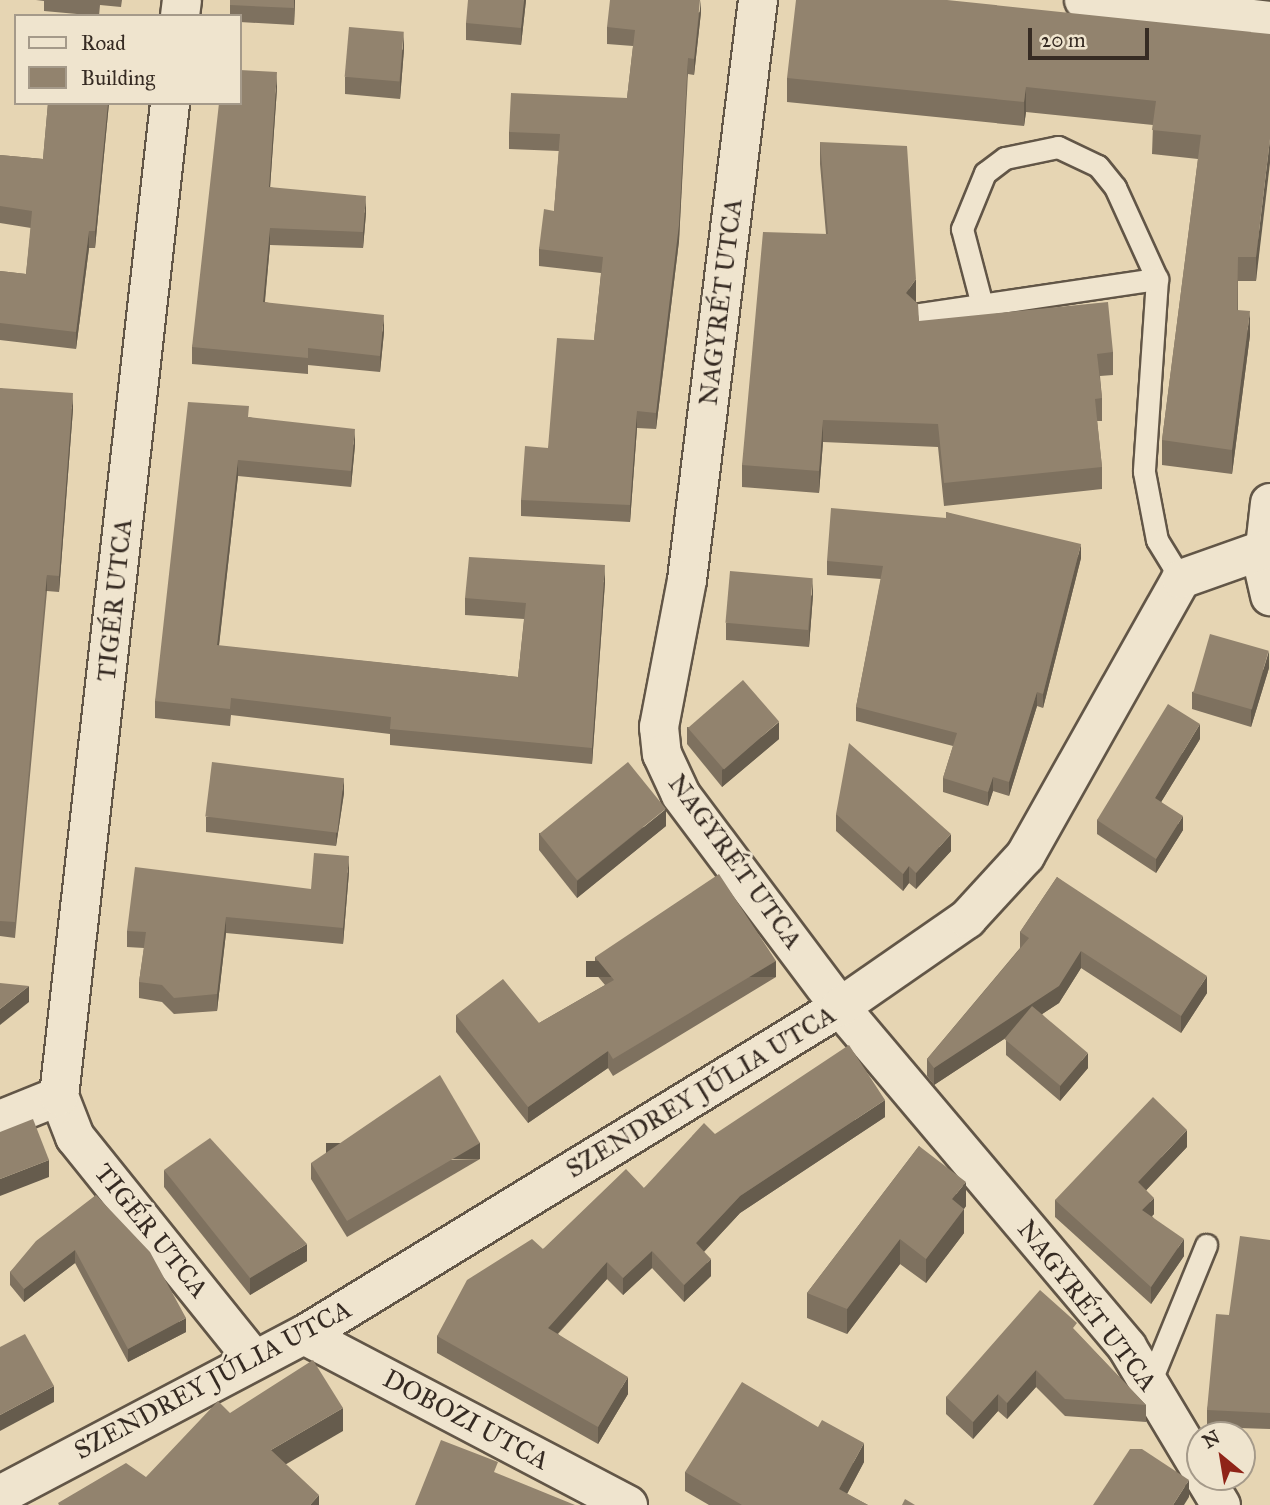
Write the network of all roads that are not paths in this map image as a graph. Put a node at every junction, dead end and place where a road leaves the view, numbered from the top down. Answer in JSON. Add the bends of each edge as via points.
{"nodes":[{"id":1,"x":758,"y":0,"type":"edge"},
{"id":2,"x":1084,"y":0,"type":"edge"},
{"id":3,"x":1270,"y":21,"type":"edge"},
{"id":4,"x":170,"y":105,"type":"edge"},
{"id":5,"x":1157,"y":279,"type":"junction"},
{"id":6,"x":982,"y":305,"type":"junction"},
{"id":7,"x":919,"y":314,"type":"edge"},
{"id":8,"x":1270,"y":503,"type":"edge"},
{"id":9,"x":1263,"y":550,"type":"junction"},
{"id":10,"x":1181,"y":579,"type":"junction"},
{"id":11,"x":1270,"y":596,"type":"edge"},
{"id":12,"x":840,"y":1007,"type":"junction"},
{"id":13,"x":59,"y":1096,"type":"junction"},
{"id":14,"x":0,"y":1120,"type":"edge"},
{"id":15,"x":1206,"y":1245,"type":"dead end"},
{"id":16,"x":304,"y":1335,"type":"junction"},
{"id":17,"x":254,"y":1360,"type":"junction"},
{"id":18,"x":1151,"y":1380,"type":"junction"},
{"id":19,"x":1186,"y":1444,"type":"edge"},
{"id":20,"x":0,"y":1495,"type":"edge"},
{"id":21,"x":628,"y":1505,"type":"edge"}],
"edges":[{"from":1,"to":12,"type":"street","name":"NAGYRÉT UTCA","via":[[687,580],[660,741],[681,795]]},
{"from":2,"to":3,"type":"street"},
{"from":4,"to":13,"type":"street","name":"TIGÉR UTCA"},
{"from":5,"to":6,"type":"lane"},
{"from":5,"to":6,"type":"lane","via":[[1115,187],[1098,166],[1058,147],[1029,150],[985,173],[964,210],[962,229]]},
{"from":5,"to":10,"type":"lane","via":[[1144,472],[1157,540]]},
{"from":6,"to":7,"type":"lane"},
{"from":8,"to":9,"type":"street"},
{"from":9,"to":10,"type":"street"},
{"from":9,"to":11,"type":"street"},
{"from":10,"to":12,"type":"street","name":"SZENDREY JÚLIA UTCA","via":[[1006,880],[967,919]]},
{"from":12,"to":16,"type":"street","name":"SZENDREY JÚLIA UTCA"},
{"from":12,"to":18,"type":"street","name":"NAGYRÉT UTCA"},
{"from":13,"to":14,"type":"street"},
{"from":13,"to":17,"type":"street","name":"TIGÉR UTCA","via":[[75,1137]]},
{"from":15,"to":18,"type":"lane"},
{"from":16,"to":17,"type":"street","name":"SZENDREY JÚLIA UTCA"},
{"from":16,"to":21,"type":"street","name":"DOBOZI UTCA"},
{"from":17,"to":20,"type":"street","name":"SZENDREY JÚLIA UTCA"},
{"from":18,"to":19,"type":"street","name":"NAGYRÉT UTCA"}]}
